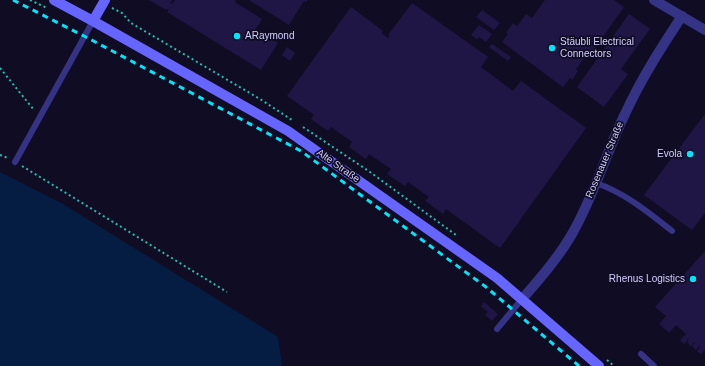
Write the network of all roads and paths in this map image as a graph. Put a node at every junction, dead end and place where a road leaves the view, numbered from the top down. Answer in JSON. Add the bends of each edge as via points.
{"nodes":[{"id":1,"x":54,"y":0,"type":"edge"},
{"id":2,"x":654,"y":0,"type":"edge"},
{"id":3,"x":104,"y":2,"type":"edge"},
{"id":4,"x":682,"y":16,"type":"junction"},
{"id":5,"x":93,"y":21,"type":"junction"},
{"id":6,"x":705,"y":30,"type":"edge"},
{"id":7,"x":0,"y":68,"type":"edge"},
{"id":8,"x":260,"y":99,"type":"dead end"},
{"id":9,"x":39,"y":118,"type":"junction"},
{"id":10,"x":15,"y":162,"type":"joint"},
{"id":11,"x":596,"y":183,"type":"junction"},
{"id":12,"x":672,"y":231,"type":"dead end"},
{"id":13,"x":227,"y":292,"type":"dead end"},
{"id":14,"x":522,"y":299,"type":"junction"},
{"id":15,"x":497,"y":329,"type":"dead end"},
{"id":16,"x":641,"y":354,"type":"dead end"},
{"id":17,"x":599,"y":366,"type":"edge"},
{"id":18,"x":654,"y":366,"type":"edge"}],
"edges":[{"from":1,"to":5,"type":"street","name":"Alte Straße"},
{"from":2,"to":4,"type":"street"},
{"from":3,"to":5,"type":"street"},
{"from":3,"to":8,"type":"path","via":[[122,13],[131,23]]},
{"from":4,"to":6,"type":"street"},
{"from":4,"to":11,"type":"street","name":"Rosenauer Straße","via":[[652,63],[628,108]]},
{"from":5,"to":9,"type":"lane"},
{"from":5,"to":14,"type":"street","name":"Alte Straße","via":[[288,131],[497,278]]},
{"from":7,"to":9,"type":"path"},
{"from":9,"to":10,"type":"lane"},
{"from":10,"to":13,"type":"path"},
{"from":11,"to":12,"type":"lane","via":[[629,198]]},
{"from":11,"to":14,"type":"street","name":"Rosenauer Straße","via":[[572,234],[547,270]]},
{"from":14,"to":15,"type":"lane"},
{"from":14,"to":17,"type":"street","name":"Alte Straße"},
{"from":16,"to":18,"type":"lane"}]}
